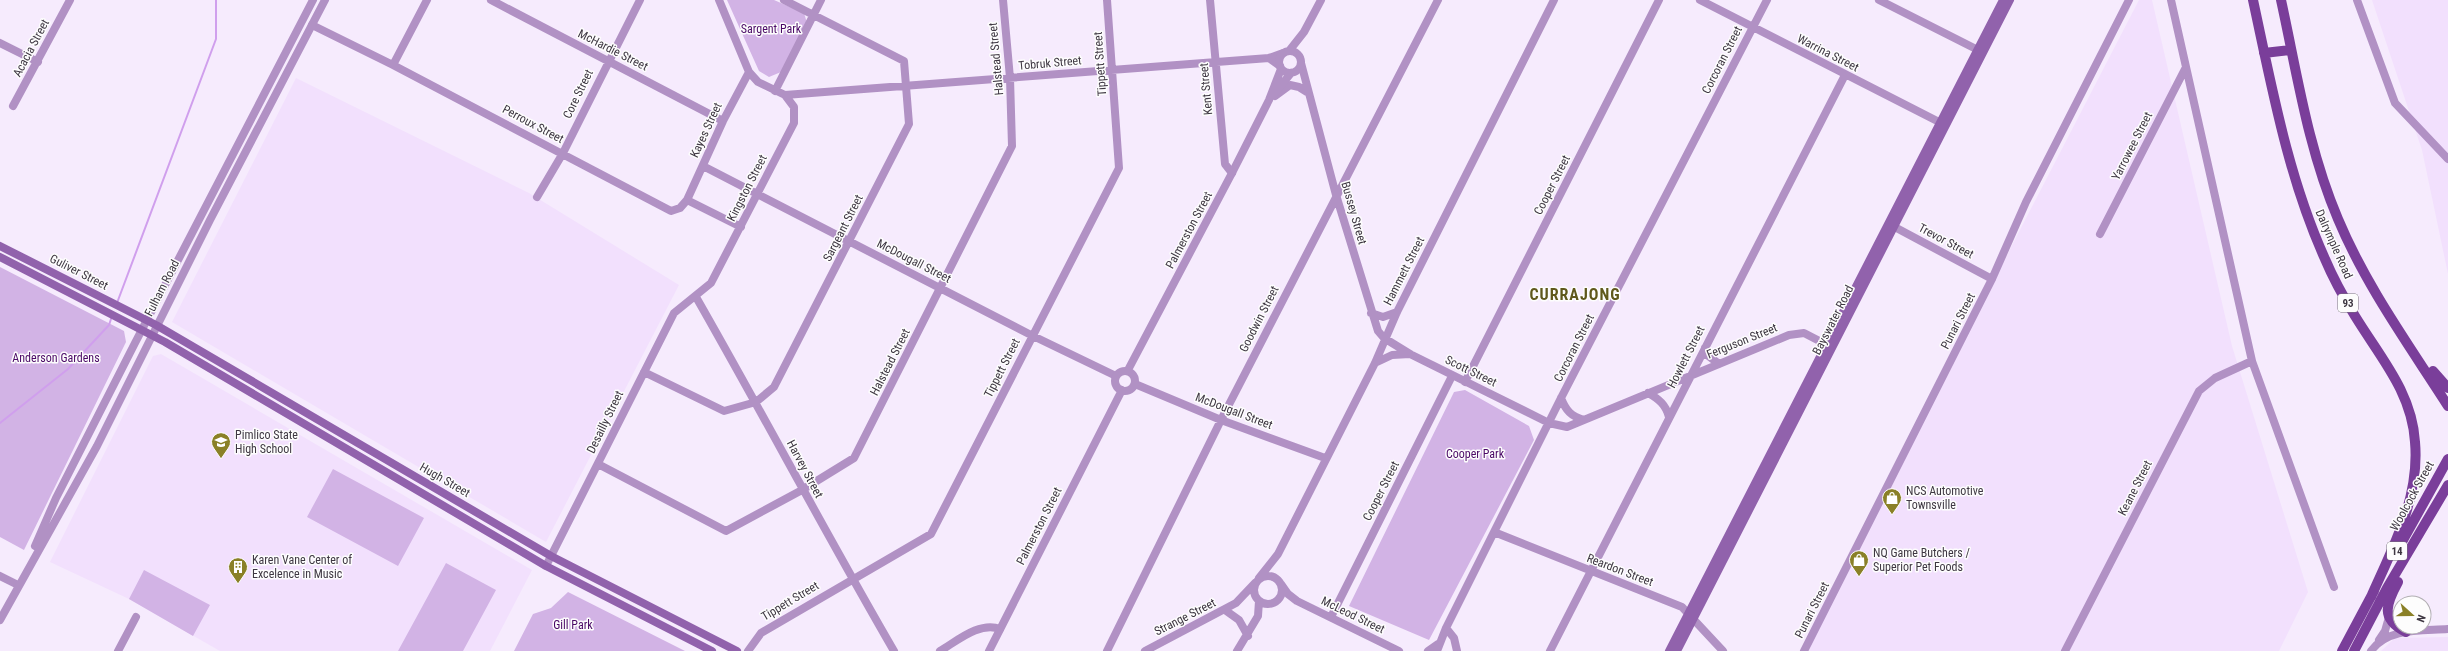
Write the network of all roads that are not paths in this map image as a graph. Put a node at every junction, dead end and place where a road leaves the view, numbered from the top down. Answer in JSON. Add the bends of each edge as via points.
{"nodes":[{"id":1,"x":70,"y":0,"type":"edge"},
{"id":2,"x":313,"y":0,"type":"edge"},
{"id":3,"x":325,"y":0,"type":"edge"},
{"id":4,"x":427,"y":0,"type":"edge"},
{"id":5,"x":491,"y":0,"type":"edge"},
{"id":6,"x":640,"y":0,"type":"edge"},
{"id":7,"x":719,"y":0,"type":"edge"},
{"id":8,"x":784,"y":0,"type":"edge"},
{"id":9,"x":822,"y":0,"type":"edge"},
{"id":10,"x":1003,"y":0,"type":"edge"},
{"id":11,"x":1107,"y":0,"type":"edge"},
{"id":12,"x":1210,"y":0,"type":"edge"},
{"id":13,"x":1321,"y":0,"type":"edge"},
{"id":14,"x":1438,"y":0,"type":"edge"},
{"id":15,"x":1554,"y":0,"type":"edge"},
{"id":16,"x":1659,"y":0,"type":"edge"},
{"id":17,"x":1700,"y":0,"type":"edge"},
{"id":18,"x":1767,"y":0,"type":"edge"},
{"id":19,"x":1879,"y":0,"type":"edge"},
{"id":20,"x":2003,"y":0,"type":"edge"},
{"id":21,"x":2010,"y":0,"type":"edge"},
{"id":22,"x":2129,"y":0,"type":"edge"},
{"id":23,"x":2171,"y":0,"type":"edge"},
{"id":24,"x":2253,"y":0,"type":"edge"},
{"id":25,"x":2281,"y":0,"type":"edge"},
{"id":26,"x":2357,"y":0,"type":"edge"},
{"id":27,"x":814,"y":15,"type":"junction"},
{"id":28,"x":312,"y":25,"type":"junction"},
{"id":29,"x":1753,"y":27,"type":"junction"},
{"id":30,"x":1304,"y":32,"type":"junction"},
{"id":31,"x":0,"y":43,"type":"edge"},
{"id":32,"x":2292,"y":50,"type":"junction"},
{"id":33,"x":1980,"y":51,"type":"junction"},
{"id":34,"x":1286,"y":52,"type":"junction"},
{"id":35,"x":2264,"y":53,"type":"junction"},
{"id":36,"x":1269,"y":58,"type":"junction"},
{"id":37,"x":1300,"y":60,"type":"junction"},
{"id":38,"x":608,"y":61,"type":"junction"},
{"id":39,"x":38,"y":62,"type":"junction"},
{"id":40,"x":1215,"y":62,"type":"junction"},
{"id":41,"x":393,"y":65,"type":"junction"},
{"id":42,"x":1280,"y":67,"type":"junction"},
{"id":43,"x":2185,"y":69,"type":"junction"},
{"id":44,"x":1113,"y":70,"type":"junction"},
{"id":45,"x":749,"y":72,"type":"junction"},
{"id":46,"x":1293,"y":72,"type":"junction"},
{"id":47,"x":1845,"y":75,"type":"junction"},
{"id":48,"x":1010,"y":78,"type":"junction"},
{"id":49,"x":907,"y":86,"type":"junction"},
{"id":50,"x":775,"y":91,"type":"junction"},
{"id":51,"x":1307,"y":92,"type":"junction"},
{"id":52,"x":786,"y":95,"type":"junction"},
{"id":53,"x":1269,"y":100,"type":"junction"},
{"id":54,"x":13,"y":106,"type":"dead end"},
{"id":55,"x":723,"y":121,"type":"junction"},
{"id":56,"x":1943,"y":124,"type":"junction"},
{"id":57,"x":563,"y":153,"type":"junction"},
{"id":58,"x":2448,"y":159,"type":"edge"},
{"id":59,"x":703,"y":166,"type":"junction"},
{"id":60,"x":1232,"y":173,"type":"junction"},
{"id":61,"x":758,"y":194,"type":"junction"},
{"id":62,"x":1336,"y":195,"type":"junction"},
{"id":63,"x":537,"y":197,"type":"dead end"},
{"id":64,"x":687,"y":200,"type":"junction"},
{"id":65,"x":1891,"y":225,"type":"junction"},
{"id":66,"x":741,"y":227,"type":"junction"},
{"id":67,"x":2100,"y":234,"type":"dead end"},
{"id":68,"x":850,"y":242,"type":"junction"},
{"id":69,"x":0,"y":246,"type":"edge"},
{"id":70,"x":0,"y":257,"type":"edge"},
{"id":71,"x":1992,"y":279,"type":"junction"},
{"id":72,"x":941,"y":289,"type":"junction"},
{"id":73,"x":696,"y":297,"type":"junction"},
{"id":74,"x":1396,"y":312,"type":"junction"},
{"id":75,"x":1371,"y":313,"type":"junction"},
{"id":76,"x":147,"y":320,"type":"junction"},
{"id":77,"x":2396,"y":324,"type":"junction"},
{"id":78,"x":156,"y":325,"type":"junction"},
{"id":79,"x":142,"y":330,"type":"junction"},
{"id":80,"x":151,"y":335,"type":"junction"},
{"id":81,"x":1031,"y":335,"type":"junction"},
{"id":82,"x":1384,"y":338,"type":"junction"},
{"id":83,"x":1829,"y":346,"type":"junction"},
{"id":84,"x":1705,"y":348,"type":"junction"},
{"id":85,"x":1410,"y":354,"type":"junction"},
{"id":86,"x":2252,"y":361,"type":"junction"},
{"id":87,"x":1375,"y":363,"type":"junction"},
{"id":88,"x":1720,"y":364,"type":"junction"},
{"id":89,"x":1128,"y":370,"type":"junction"},
{"id":90,"x":644,"y":372,"type":"junction"},
{"id":91,"x":1692,"y":374,"type":"junction"},
{"id":92,"x":1116,"y":376,"type":"junction"},
{"id":93,"x":1452,"y":376,"type":"junction"},
{"id":94,"x":1465,"y":382,"type":"junction"},
{"id":95,"x":1135,"y":384,"type":"junction"},
{"id":96,"x":2448,"y":388,"type":"edge"},
{"id":97,"x":1122,"y":390,"type":"junction"},
{"id":98,"x":1648,"y":393,"type":"junction"},
{"id":99,"x":1561,"y":398,"type":"junction"},
{"id":100,"x":756,"y":402,"type":"junction"},
{"id":101,"x":2448,"y":406,"type":"edge"},
{"id":102,"x":1669,"y":417,"type":"junction"},
{"id":103,"x":1220,"y":420,"type":"junction"},
{"id":104,"x":1584,"y":420,"type":"junction"},
{"id":105,"x":1549,"y":423,"type":"junction"},
{"id":106,"x":1325,"y":458,"type":"junction"},
{"id":107,"x":2448,"y":459,"type":"edge"},
{"id":108,"x":598,"y":464,"type":"junction"},
{"id":109,"x":2448,"y":485,"type":"edge"},
{"id":110,"x":802,"y":490,"type":"junction"},
{"id":111,"x":1494,"y":532,"type":"junction"},
{"id":112,"x":2419,"y":534,"type":"junction"},
{"id":113,"x":1278,"y":554,"type":"junction"},
{"id":114,"x":552,"y":556,"type":"junction"},
{"id":115,"x":546,"y":566,"type":"junction"},
{"id":116,"x":1590,"y":571,"type":"junction"},
{"id":117,"x":0,"y":576,"type":"edge"},
{"id":118,"x":852,"y":579,"type":"junction"},
{"id":119,"x":1257,"y":580,"type":"junction"},
{"id":120,"x":1279,"y":581,"type":"junction"},
{"id":121,"x":18,"y":585,"type":"junction"},
{"id":122,"x":2334,"y":587,"type":"dead end"},
{"id":123,"x":2371,"y":597,"type":"junction"},
{"id":124,"x":1258,"y":600,"type":"junction"},
{"id":125,"x":1297,"y":600,"type":"junction"},
{"id":126,"x":1236,"y":603,"type":"junction"},
{"id":127,"x":1273,"y":603,"type":"junction"},
{"id":128,"x":1225,"y":610,"type":"junction"},
{"id":129,"x":1258,"y":616,"type":"junction"},
{"id":130,"x":136,"y":617,"type":"dead end"},
{"id":131,"x":1331,"y":617,"type":"junction"},
{"id":132,"x":1691,"y":617,"type":"junction"},
{"id":133,"x":2389,"y":617,"type":"junction"},
{"id":134,"x":0,"y":620,"type":"edge"},
{"id":135,"x":2392,"y":621,"type":"edge"},
{"id":136,"x":1446,"y":628,"type":"junction"},
{"id":137,"x":1000,"y":629,"type":"junction"},
{"id":138,"x":2448,"y":629,"type":"edge"},
{"id":139,"x":2432,"y":630,"type":"edge"},
{"id":140,"x":2394,"y":635,"type":"edge"},
{"id":141,"x":1248,"y":636,"type":"junction"},
{"id":142,"x":2377,"y":643,"type":"junction"},
{"id":143,"x":1437,"y":648,"type":"edge"},
{"id":144,"x":118,"y":651,"type":"edge"},
{"id":145,"x":712,"y":651,"type":"edge"},
{"id":146,"x":736,"y":651,"type":"edge"},
{"id":147,"x":748,"y":651,"type":"edge"},
{"id":148,"x":894,"y":651,"type":"edge"},
{"id":149,"x":940,"y":651,"type":"edge"},
{"id":150,"x":989,"y":651,"type":"edge"},
{"id":151,"x":1107,"y":651,"type":"edge"},
{"id":152,"x":1144,"y":651,"type":"edge"},
{"id":153,"x":1237,"y":651,"type":"edge"},
{"id":154,"x":1399,"y":651,"type":"edge"},
{"id":155,"x":1428,"y":651,"type":"edge"},
{"id":156,"x":1457,"y":651,"type":"edge"},
{"id":157,"x":1550,"y":651,"type":"edge"},
{"id":158,"x":1670,"y":651,"type":"edge"},
{"id":159,"x":1677,"y":651,"type":"edge"},
{"id":160,"x":1723,"y":651,"type":"edge"},
{"id":161,"x":1804,"y":651,"type":"edge"},
{"id":162,"x":2065,"y":651,"type":"edge"},
{"id":163,"x":2342,"y":651,"type":"edge"},
{"id":164,"x":2354,"y":651,"type":"edge"},
{"id":165,"x":2371,"y":651,"type":"edge"}],
"edges":[{"from":1,"to":39,"type":"street","name":"Acacia Street"},
{"from":2,"to":76,"type":"street","name":"Fulham Road"},
{"from":3,"to":28,"type":"street","name":"Fulham Road"},
{"from":4,"to":41,"type":"street"},
{"from":5,"to":38,"type":"street","name":"McHardie Street"},
{"from":6,"to":38,"type":"street","name":"Core Street"},
{"from":7,"to":45,"type":"street"},
{"from":8,"to":27,"type":"street","name":"Sargeant Street"},
{"from":9,"to":27,"type":"street"},
{"from":10,"to":48,"type":"street","name":"Halstead Street"},
{"from":11,"to":44,"type":"street","name":"Tippett Street"},
{"from":12,"to":40,"type":"street","name":"Kent Street"},
{"from":13,"to":30,"type":"street"},
{"from":14,"to":62,"type":"street","name":"Goodwin Street"},
{"from":15,"to":74,"type":"street","name":"Hammett Street"},
{"from":16,"to":94,"type":"street","name":"Cooper Street"},
{"from":17,"to":29,"type":"street","name":"Warrina Street"},
{"from":18,"to":29,"type":"street","name":"Corcoran Street"},
{"from":19,"to":33,"type":"street"},
{"from":20,"to":33,"type":"main road","name":"Bayswater Road"},
{"from":21,"to":33,"type":"main road","name":"Bayswater Road"},
{"from":22,"to":71,"type":"street","name":"Punari Street","via":[[2026,202]]},
{"from":23,"to":43,"type":"street"},
{"from":24,"to":35,"type":"main road","name":"Dalrymple Road","number":"93"},
{"from":25,"to":32,"type":"main road","name":"Dalrymple Road","number":"93"},
{"from":26,"to":58,"type":"street","via":[[2395,103]]},
{"from":27,"to":49,"type":"street","name":"Sargeant Street","via":[[904,61]]},
{"from":27,"to":50,"type":"street"},
{"from":28,"to":41,"type":"street","name":"Perroux Street"},
{"from":28,"to":78,"type":"street","name":"Fulham Road"},
{"from":29,"to":47,"type":"street","name":"Warrina Street"},
{"from":29,"to":99,"type":"street","name":"Corcoran Street"},
{"from":30,"to":34,"type":"street"},
{"from":30,"to":37,"type":"street"},
{"from":31,"to":39,"type":"street"},
{"from":32,"to":35,"type":"main road"},
{"from":32,"to":77,"type":"main road","name":"Dalrymple Road","number":"93","via":[[2319,168],[2338,219],[2358,262]]},
{"from":33,"to":56,"type":"main road","name":"Bayswater Road"},
{"from":34,"to":36,"type":"street","name":"Tobruk Street"},
{"from":34,"to":37,"type":"street"},
{"from":34,"to":42,"type":"street","name":"Palmerston Street","via":[[1279,60]]},
{"from":35,"to":123,"type":"main road","name":"Dalrymple Road","number":"93","via":[[2284,142],[2302,202],[2325,260],[2355,316],[2399,384],[2412,421],[2416,459],[2411,498]]},
{"from":36,"to":40,"type":"street","name":"Tobruk Street"},
{"from":36,"to":42,"type":"street"},
{"from":37,"to":46,"type":"street","name":"Palmerston Street"},
{"from":37,"to":51,"type":"street","name":"Bussey Street"},
{"from":38,"to":55,"type":"street","name":"McHardie Street"},
{"from":38,"to":57,"type":"street","name":"Core Street"},
{"from":39,"to":54,"type":"street","name":"Acacia Street"},
{"from":40,"to":44,"type":"street","name":"Tobruk Street"},
{"from":40,"to":60,"type":"street","name":"Kent Street","via":[[1225,164]]},
{"from":41,"to":57,"type":"street","name":"Perroux Street"},
{"from":42,"to":46,"type":"street"},
{"from":42,"to":53,"type":"street","name":"Palmerston Street"},
{"from":43,"to":67,"type":"street","name":"Yarrowee Street"},
{"from":43,"to":86,"type":"street"},
{"from":44,"to":48,"type":"street","name":"Tobruk Street"},
{"from":44,"to":81,"type":"street","name":"Tippett Street","via":[[1119,168]]},
{"from":45,"to":50,"type":"street","via":[[758,82]]},
{"from":45,"to":55,"type":"street","name":"Kayes Street"},
{"from":46,"to":51,"type":"street","name":"Bussey Street","via":[[1301,78]]},
{"from":46,"to":53,"type":"street","name":"Palmerston Street"},
{"from":47,"to":56,"type":"street","name":"Warrina Street"},
{"from":47,"to":84,"type":"street","name":"Howlett Street"},
{"from":48,"to":49,"type":"street","name":"Tobruk Street"},
{"from":48,"to":72,"type":"street","name":"Halstead Street","via":[[1012,146]]},
{"from":49,"to":52,"type":"street","name":"Tobruk Street"},
{"from":49,"to":68,"type":"street","name":"Sargeant Street","via":[[909,124]]},
{"from":50,"to":52,"type":"street"},
{"from":51,"to":53,"type":"street","via":[[1290,85]]},
{"from":51,"to":62,"type":"street","name":"Bussey Street"},
{"from":52,"to":61,"type":"street","name":"Kingston Street","via":[[794,107],[794,123]]},
{"from":53,"to":60,"type":"street","name":"Palmerston Street"},
{"from":55,"to":59,"type":"street","name":"Kayes Street"},
{"from":56,"to":65,"type":"main road","name":"Bayswater Road"},
{"from":57,"to":63,"type":"street","name":"Core Street"},
{"from":57,"to":64,"type":"street","name":"Perroux Street","via":[[671,211],[680,208]]},
{"from":59,"to":61,"type":"street","name":"McDougall Street"},
{"from":59,"to":64,"type":"street","name":"Kayes Street"},
{"from":60,"to":89,"type":"street","name":"Palmerston Street"},
{"from":61,"to":66,"type":"street","name":"Kingston Street"},
{"from":61,"to":68,"type":"street","name":"McDougall Street"},
{"from":62,"to":75,"type":"street","name":"Bussey Street"},
{"from":62,"to":103,"type":"street","name":"Goodwin Street"},
{"from":64,"to":66,"type":"street"},
{"from":65,"to":71,"type":"street","name":"Trevor Street"},
{"from":65,"to":83,"type":"main road","name":"Bayswater Road"},
{"from":66,"to":73,"type":"street","name":"Kingston Street","via":[[710,283]]},
{"from":68,"to":72,"type":"street","name":"McDougall Street"},
{"from":68,"to":100,"type":"street","name":"Sargeant Street","via":[[774,387]]},
{"from":69,"to":76,"type":"main road","name":"Guliver Street"},
{"from":70,"to":79,"type":"main road","name":"Guliver Street"},
{"from":71,"to":161,"type":"street","name":"Punari Street"},
{"from":72,"to":81,"type":"street","name":"McDougall Street"},
{"from":72,"to":110,"type":"street","name":"Halstead Street","via":[[854,458]]},
{"from":73,"to":90,"type":"street","name":"Desailly Street","via":[[674,313]]},
{"from":73,"to":100,"type":"street","name":"Harvey Street"},
{"from":74,"to":75,"type":"street","via":[[1383,316]]},
{"from":74,"to":82,"type":"street","name":"Hammett Street"},
{"from":75,"to":82,"type":"street","name":"Bussey Street","via":[[1378,331]]},
{"from":76,"to":78,"type":"main road","name":"Hugh Street"},
{"from":76,"to":79,"type":"street","name":"Fulham Road"},
{"from":77,"to":96,"type":"main road","via":[[2438,379]]},
{"from":77,"to":101,"type":"main road","name":"Dalrymple Road","number":"93"},
{"from":78,"to":80,"type":"street","name":"Fulham Road"},
{"from":78,"to":114,"type":"main road","name":"Hugh Street"},
{"from":79,"to":80,"type":"main road","name":"Hugh Street"},
{"from":79,"to":121,"type":"street","name":"Fulham Road","via":[[56,498]]},
{"from":80,"to":115,"type":"main road","name":"Hugh Street"},
{"from":80,"to":121,"type":"street","name":"Fulham Road","via":[[97,446]]},
{"from":81,"to":92,"type":"street","name":"McDougall Street"},
{"from":81,"to":118,"type":"street","name":"Tippett Street","via":[[931,534]]},
{"from":82,"to":85,"type":"street","name":"Scott Street"},
{"from":82,"to":87,"type":"street","name":"Hammett Street"},
{"from":83,"to":88,"type":"street","name":"Ferguson Street","via":[[1809,335],[1795,333]]},
{"from":83,"to":132,"type":"main road","name":"Bayswater Road"},
{"from":84,"to":88,"type":"street","via":[[1706,354]]},
{"from":84,"to":91,"type":"street","name":"Howlett Street"},
{"from":85,"to":87,"type":"street","via":[[1392,355]]},
{"from":85,"to":93,"type":"street","name":"Scott Street"},
{"from":86,"to":122,"type":"street"},
{"from":86,"to":162,"type":"street","name":"Keane Street","via":[[2215,378],[2199,391]]},
{"from":87,"to":106,"type":"street","name":"Hammett Street"},
{"from":88,"to":91,"type":"street","name":"Ferguson Street"},
{"from":89,"to":92,"type":"street","via":[[1121,371]]},
{"from":89,"to":95,"type":"street","via":[[1134,374]]},
{"from":90,"to":100,"type":"street","name":"Sargeant Street","via":[[724,411]]},
{"from":90,"to":108,"type":"street","name":"Desailly Street"},
{"from":91,"to":98,"type":"street","name":"Ferguson Street"},
{"from":91,"to":102,"type":"street","name":"Howlett Street"},
{"from":92,"to":97,"type":"street","via":[[1116,386]]},
{"from":93,"to":94,"type":"street","name":"Scott Street"},
{"from":93,"to":131,"type":"street","name":"Cooper Street"},
{"from":94,"to":105,"type":"street","name":"Scott Street"},
{"from":95,"to":97,"type":"street","via":[[1131,390]]},
{"from":95,"to":103,"type":"street","name":"McDougall Street"},
{"from":97,"to":137,"type":"street","name":"Palmerston Street"},
{"from":98,"to":102,"type":"street","via":[[1660,400]]},
{"from":98,"to":104,"type":"street","name":"Ferguson Street"},
{"from":99,"to":104,"type":"street","via":[[1565,409]]},
{"from":99,"to":105,"type":"street","name":"Corcoran Street"},
{"from":100,"to":110,"type":"street","name":"Harvey Street"},
{"from":102,"to":116,"type":"street","name":"Howlett Street"},
{"from":103,"to":106,"type":"street","name":"McDougall Street"},
{"from":103,"to":151,"type":"street","name":"Goodwin Street"},
{"from":104,"to":105,"type":"street","name":"Ferguson Street","via":[[1566,427]]},
{"from":105,"to":111,"type":"street","name":"Corcoran Street"},
{"from":106,"to":113,"type":"street","name":"Hammett Street"},
{"from":107,"to":123,"type":"main road","name":"Woolcock Street","number":"14"},
{"from":108,"to":110,"type":"street","name":"Halstead Street","via":[[726,531]]},
{"from":108,"to":114,"type":"street","name":"Desailly Street"},
{"from":109,"to":112,"type":"main road","name":"Woolcock Street","number":"14"},
{"from":110,"to":118,"type":"street","name":"Harvey Street"},
{"from":111,"to":116,"type":"street","name":"Reardon Street"},
{"from":111,"to":136,"type":"street","name":"Corcoran Street"},
{"from":112,"to":133,"type":"main road","via":[[2390,599]]},
{"from":112,"to":164,"type":"main road","name":"Woolcock Street","number":"14"},
{"from":113,"to":119,"type":"street","name":"Hammett Street"},
{"from":113,"to":120,"type":"street","name":"Hammett Street","via":[[1275,567]]},
{"from":114,"to":115,"type":"street","name":"Desailly Street"},
{"from":114,"to":146,"type":"main road","name":"Hugh Street"},
{"from":115,"to":145,"type":"main road","name":"Hugh Street"},
{"from":116,"to":132,"type":"street","name":"Reardon Street","via":[[1682,607]]},
{"from":116,"to":157,"type":"street","name":"Howlett Street"},
{"from":117,"to":121,"type":"street"},
{"from":118,"to":147,"type":"street","name":"Tippett Street","via":[[761,632]]},
{"from":118,"to":148,"type":"street","name":"Harvey Street"},
{"from":119,"to":120,"type":"street","via":[[1267,575]]},
{"from":119,"to":124,"type":"street","via":[[1253,590]]},
{"from":119,"to":126,"type":"street","name":"Strange Street"},
{"from":120,"to":125,"type":"street","name":"McLeod Street","via":[[1288,594]]},
{"from":120,"to":127,"type":"street","via":[[1282,593]]},
{"from":121,"to":134,"type":"street","name":"Fulham Road"},
{"from":123,"to":163,"type":"main road","name":"Woolcock Street","number":"14"},
{"from":124,"to":126,"type":"street","name":"Strange Street"},
{"from":124,"to":127,"type":"street"},
{"from":124,"to":129,"type":"street"},
{"from":125,"to":127,"type":"street","name":"McLeod Street"},
{"from":125,"to":131,"type":"street","name":"McLeod Street"},
{"from":126,"to":128,"type":"street","name":"Strange Street"},
{"from":127,"to":129,"type":"street"},
{"from":128,"to":141,"type":"street","via":[[1239,620]]},
{"from":128,"to":152,"type":"street","name":"Strange Street"},
{"from":129,"to":141,"type":"street"},
{"from":130,"to":144,"type":"street"},
{"from":131,"to":154,"type":"street","name":"McLeod Street"},
{"from":132,"to":158,"type":"main road","name":"Bayswater Road"},
{"from":132,"to":159,"type":"main road","name":"Bayswater Road"},
{"from":132,"to":160,"type":"street","name":"Reardon Street"},
{"from":133,"to":135,"type":"main road"},
{"from":133,"to":142,"type":"street","via":[[2385,631]]},
{"from":136,"to":143,"type":"street","name":"Corcoran Street"},
{"from":136,"to":156,"type":"street","via":[[1454,638]]},
{"from":137,"to":149,"type":"street","via":[[994,626],[980,628]]},
{"from":137,"to":150,"type":"street","name":"Palmerston Street"},
{"from":138,"to":139,"type":"street"},
{"from":140,"to":142,"type":"street"},
{"from":141,"to":153,"type":"street"},
{"from":142,"to":165,"type":"street"},
{"from":143,"to":155,"type":"street","name":"Corcoran Street"}]}
